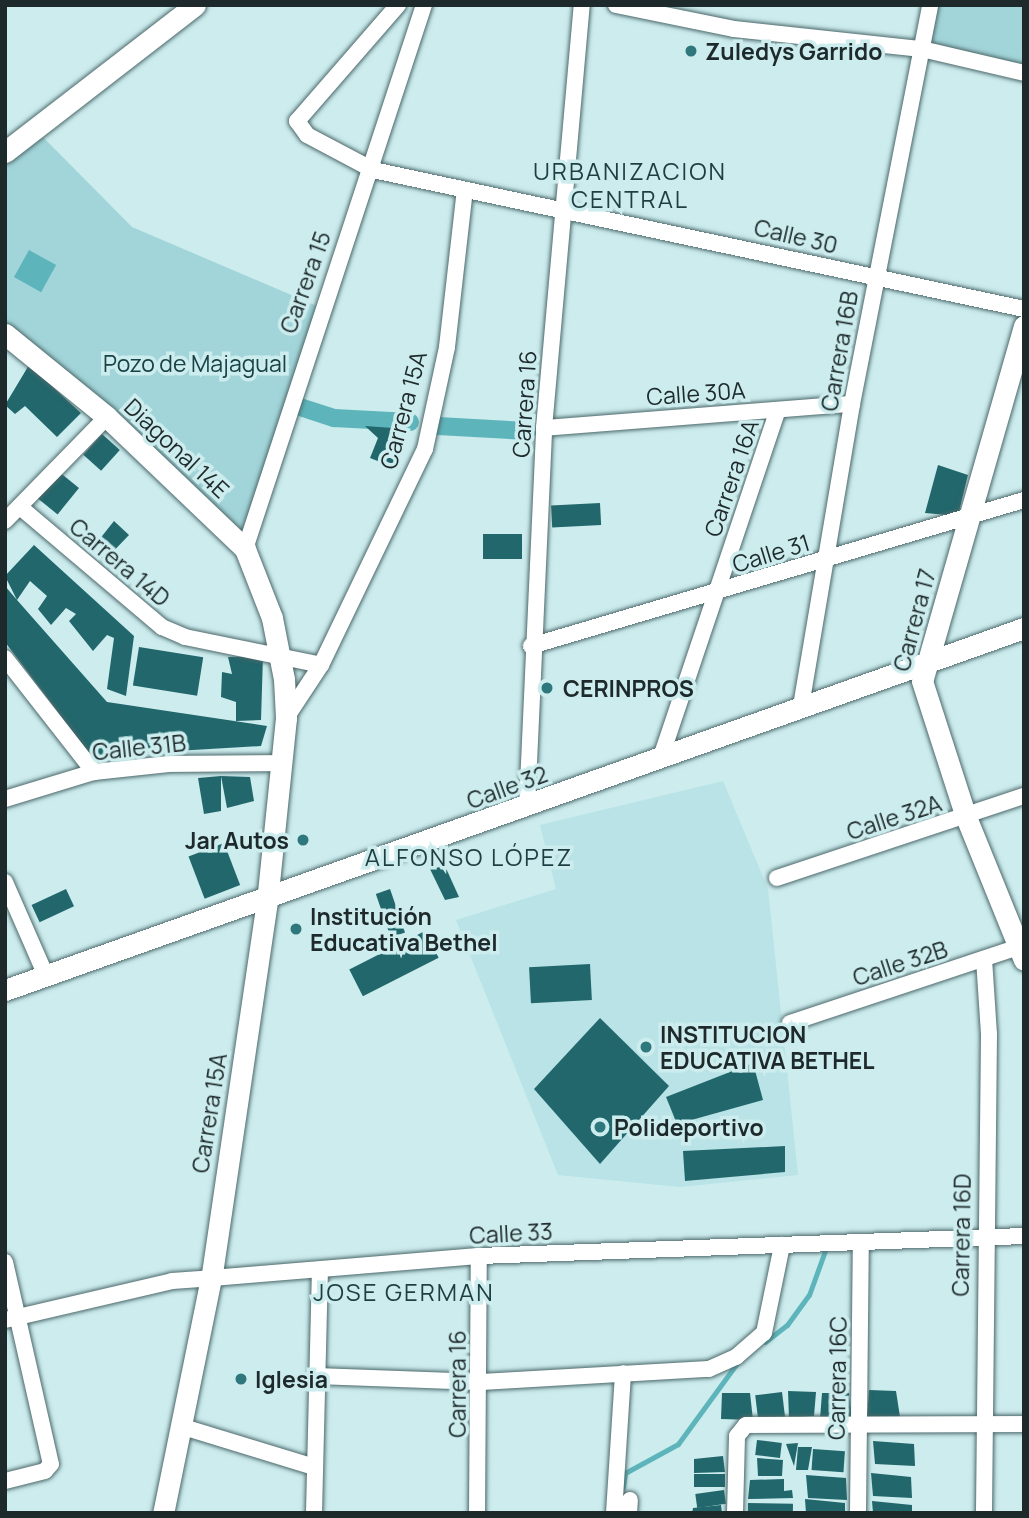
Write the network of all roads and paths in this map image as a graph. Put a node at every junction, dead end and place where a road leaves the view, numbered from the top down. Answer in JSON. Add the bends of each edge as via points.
{"nodes":[{"id":1,"x":195,"y":5,"type":"edge"},
{"id":2,"x":398,"y":5,"type":"edge"},
{"id":3,"x":424,"y":5,"type":"edge"},
{"id":4,"x":582,"y":5,"type":"edge"},
{"id":5,"x":616,"y":5,"type":"edge"},
{"id":6,"x":930,"y":5,"type":"edge"},
{"id":7,"x":922,"y":49,"type":"junction"},
{"id":8,"x":1024,"y":73,"type":"edge"},
{"id":9,"x":5,"y":152,"type":"edge"},
{"id":10,"x":373,"y":170,"type":"junction"},
{"id":11,"x":465,"y":190,"type":"junction"},
{"id":12,"x":563,"y":207,"type":"junction"},
{"id":13,"x":876,"y":277,"type":"junction"},
{"id":14,"x":1024,"y":309,"type":"edge"},
{"id":15,"x":1024,"y":326,"type":"edge"},
{"id":16,"x":5,"y":334,"type":"edge"},
{"id":17,"x":852,"y":404,"type":"junction"},
{"id":18,"x":778,"y":410,"type":"junction"},
{"id":19,"x":107,"y":417,"type":"junction"},
{"id":20,"x":544,"y":428,"type":"junction"},
{"id":21,"x":1024,"y":500,"type":"edge"},
{"id":22,"x":20,"y":507,"type":"junction"},
{"id":23,"x":971,"y":517,"type":"junction"},
{"id":24,"x":5,"y":521,"type":"edge"},
{"id":25,"x":245,"y":549,"type":"junction"},
{"id":26,"x":827,"y":560,"type":"junction"},
{"id":27,"x":715,"y":594,"type":"junction"},
{"id":28,"x":1024,"y":628,"type":"edge"},
{"id":29,"x":531,"y":646,"type":"junction"},
{"id":30,"x":280,"y":656,"type":"junction"},
{"id":31,"x":5,"y":657,"type":"edge"},
{"id":32,"x":924,"y":663,"type":"junction"},
{"id":33,"x":320,"y":665,"type":"junction"},
{"id":34,"x":801,"y":706,"type":"junction"},
{"id":35,"x":286,"y":718,"type":"junction"},
{"id":36,"x":660,"y":760,"type":"junction"},
{"id":37,"x":281,"y":763,"type":"junction"},
{"id":38,"x":94,"y":772,"type":"junction"},
{"id":39,"x":1024,"y":796,"type":"edge"},
{"id":40,"x":5,"y":799,"type":"edge"},
{"id":41,"x":527,"y":807,"type":"junction"},
{"id":42,"x":966,"y":817,"type":"junction"},
{"id":43,"x":777,"y":878,"type":"dead end"},
{"id":44,"x":5,"y":882,"type":"edge"},
{"id":45,"x":267,"y":901,"type":"junction"},
{"id":46,"x":1022,"y":950,"type":"edge"},
{"id":47,"x":984,"y":959,"type":"junction"},
{"id":48,"x":46,"y":976,"type":"junction"},
{"id":49,"x":5,"y":990,"type":"edge"},
{"id":50,"x":790,"y":1023,"type":"dead end"},
{"id":51,"x":1024,"y":1236,"type":"edge"},
{"id":52,"x":983,"y":1240,"type":"junction"},
{"id":53,"x":861,"y":1244,"type":"junction"},
{"id":54,"x":782,"y":1245,"type":"junction"},
{"id":55,"x":479,"y":1256,"type":"junction"},
{"id":56,"x":5,"y":1262,"type":"edge"},
{"id":57,"x":320,"y":1271,"type":"junction"},
{"id":58,"x":211,"y":1278,"type":"junction"},
{"id":59,"x":13,"y":1318,"type":"edge"},
{"id":60,"x":623,"y":1373,"type":"junction"},
{"id":61,"x":316,"y":1376,"type":"junction"},
{"id":62,"x":481,"y":1382,"type":"junction"},
{"id":63,"x":983,"y":1422,"type":"junction"},
{"id":64,"x":859,"y":1424,"type":"junction"},
{"id":65,"x":1024,"y":1424,"type":"edge"},
{"id":66,"x":180,"y":1426,"type":"junction"},
{"id":67,"x":314,"y":1467,"type":"junction"},
{"id":68,"x":5,"y":1481,"type":"edge"},
{"id":69,"x":163,"y":1513,"type":"edge"},
{"id":70,"x":314,"y":1513,"type":"edge"},
{"id":71,"x":477,"y":1513,"type":"edge"},
{"id":72,"x":614,"y":1513,"type":"edge"},
{"id":73,"x":735,"y":1513,"type":"edge"},
{"id":74,"x":858,"y":1513,"type":"edge"},
{"id":75,"x":985,"y":1513,"type":"edge"}],
"edges":[{"from":1,"to":9,"type":"street"},
{"from":2,"to":10,"type":"street","name":"Calle 30","via":[[301,111],[297,121],[307,135]]},
{"from":3,"to":10,"type":"street","name":"Carrera 15"},
{"from":4,"to":12,"type":"street","name":"Carrera 16"},
{"from":5,"to":7,"type":"street","via":[[734,29]]},
{"from":6,"to":7,"type":"street","name":"Carrera 16B"},
{"from":7,"to":8,"type":"street"},
{"from":7,"to":13,"type":"street","name":"Carrera 16B"},
{"from":10,"to":11,"type":"street","name":"Calle 30"},
{"from":10,"to":25,"type":"street","name":"Carrera 15"},
{"from":11,"to":12,"type":"street","name":"Calle 30"},
{"from":11,"to":33,"type":"street","name":"Carrera 15A","via":[[447,347],[425,449]]},
{"from":12,"to":13,"type":"street","name":"Calle 30"},
{"from":12,"to":20,"type":"street","name":"Carrera 16"},
{"from":13,"to":14,"type":"street","name":"Calle 30"},
{"from":13,"to":17,"type":"street","name":"Carrera 16B"},
{"from":15,"to":23,"type":"street","name":"Carrera 17"},
{"from":16,"to":19,"type":"street","name":"Diagonal 14E"},
{"from":17,"to":18,"type":"street","name":"Calle 30A"},
{"from":17,"to":26,"type":"street","name":"Carrera 16B"},
{"from":18,"to":20,"type":"street","name":"Calle 30A"},
{"from":18,"to":27,"type":"street","name":"Carrera 16A"},
{"from":19,"to":22,"type":"street"},
{"from":19,"to":25,"type":"street","name":"Diagonal 14E"},
{"from":20,"to":29,"type":"street","name":"Carrera 16"},
{"from":21,"to":23,"type":"street","name":"Calle 31"},
{"from":22,"to":24,"type":"street"},
{"from":22,"to":30,"type":"street","name":"Carrera 14D","via":[[162,627]]},
{"from":23,"to":26,"type":"street","name":"Calle 31"},
{"from":23,"to":32,"type":"street","name":"Carrera 17"},
{"from":25,"to":30,"type":"street","via":[[260,580]]},
{"from":26,"to":27,"type":"street","name":"Calle 31"},
{"from":26,"to":34,"type":"street","name":"Carrera 16B"},
{"from":27,"to":29,"type":"street","name":"Calle 31"},
{"from":27,"to":36,"type":"street","name":"Carrera 16A"},
{"from":28,"to":32,"type":"street","name":"Calle 32"},
{"from":29,"to":41,"type":"street","name":"Carrera 16"},
{"from":30,"to":33,"type":"street"},
{"from":30,"to":35,"type":"street","name":"Carrera 15A"},
{"from":31,"to":38,"type":"street"},
{"from":32,"to":34,"type":"street","name":"Calle 32"},
{"from":32,"to":42,"type":"street","name":"Carrera 17","via":[[923,693]]},
{"from":33,"to":35,"type":"street","name":"Carrera 15A"},
{"from":34,"to":36,"type":"street","name":"Calle 32"},
{"from":35,"to":37,"type":"street","name":"Carrera 15A"},
{"from":36,"to":41,"type":"street","name":"Calle 32"},
{"from":37,"to":38,"type":"street","name":"Calle 31B","via":[[169,764]]},
{"from":37,"to":45,"type":"street","name":"Carrera 15A"},
{"from":38,"to":40,"type":"street","name":"Calle 31B"},
{"from":39,"to":42,"type":"street","name":"Calle 32A"},
{"from":41,"to":45,"type":"street","name":"Calle 32"},
{"from":42,"to":43,"type":"street","name":"Calle 32A"},
{"from":42,"to":46,"type":"street","name":"Carrera 17"},
{"from":44,"to":48,"type":"street"},
{"from":45,"to":48,"type":"street","name":"Calle 32"},
{"from":45,"to":58,"type":"street","name":"Carrera 15A"},
{"from":46,"to":47,"type":"street","name":"Calle 32B"},
{"from":47,"to":50,"type":"street","name":"Calle 32B"},
{"from":47,"to":52,"type":"street","name":"Carrera 16D","via":[[989,1034]]},
{"from":48,"to":49,"type":"street","name":"Calle 32"},
{"from":51,"to":52,"type":"street","name":"Calle 33"},
{"from":52,"to":53,"type":"street","name":"Calle 33"},
{"from":52,"to":63,"type":"street","name":"Carrera 16D"},
{"from":53,"to":54,"type":"street","name":"Calle 33"},
{"from":53,"to":64,"type":"street","name":"Carrera 16C"},
{"from":54,"to":55,"type":"street","name":"Calle 33"},
{"from":54,"to":60,"type":"street","via":[[764,1333],[736,1357],[709,1369]]},
{"from":55,"to":57,"type":"street","name":"Calle 33"},
{"from":55,"to":62,"type":"street","name":"Carrera 16"},
{"from":56,"to":59,"type":"street"},
{"from":57,"to":58,"type":"street","name":"Calle 33"},
{"from":57,"to":61,"type":"street"},
{"from":58,"to":59,"type":"street","name":"Calle 33"},
{"from":58,"to":66,"type":"street","name":"Carrera 15A"},
{"from":59,"to":68,"type":"street","via":[[51,1464],[45,1471]]},
{"from":60,"to":62,"type":"street"},
{"from":60,"to":72,"type":"street"},
{"from":61,"to":62,"type":"street"},
{"from":61,"to":67,"type":"street"},
{"from":62,"to":71,"type":"street","name":"Carrera 16"},
{"from":63,"to":64,"type":"street"},
{"from":63,"to":65,"type":"street"},
{"from":63,"to":75,"type":"street","name":"Carrera 16D"},
{"from":64,"to":73,"type":"street","via":[[740,1430]]},
{"from":64,"to":74,"type":"street","name":"Carrera 16C"},
{"from":66,"to":67,"type":"street"},
{"from":66,"to":69,"type":"street","name":"Carrera 15A"},
{"from":67,"to":70,"type":"street"}]}
